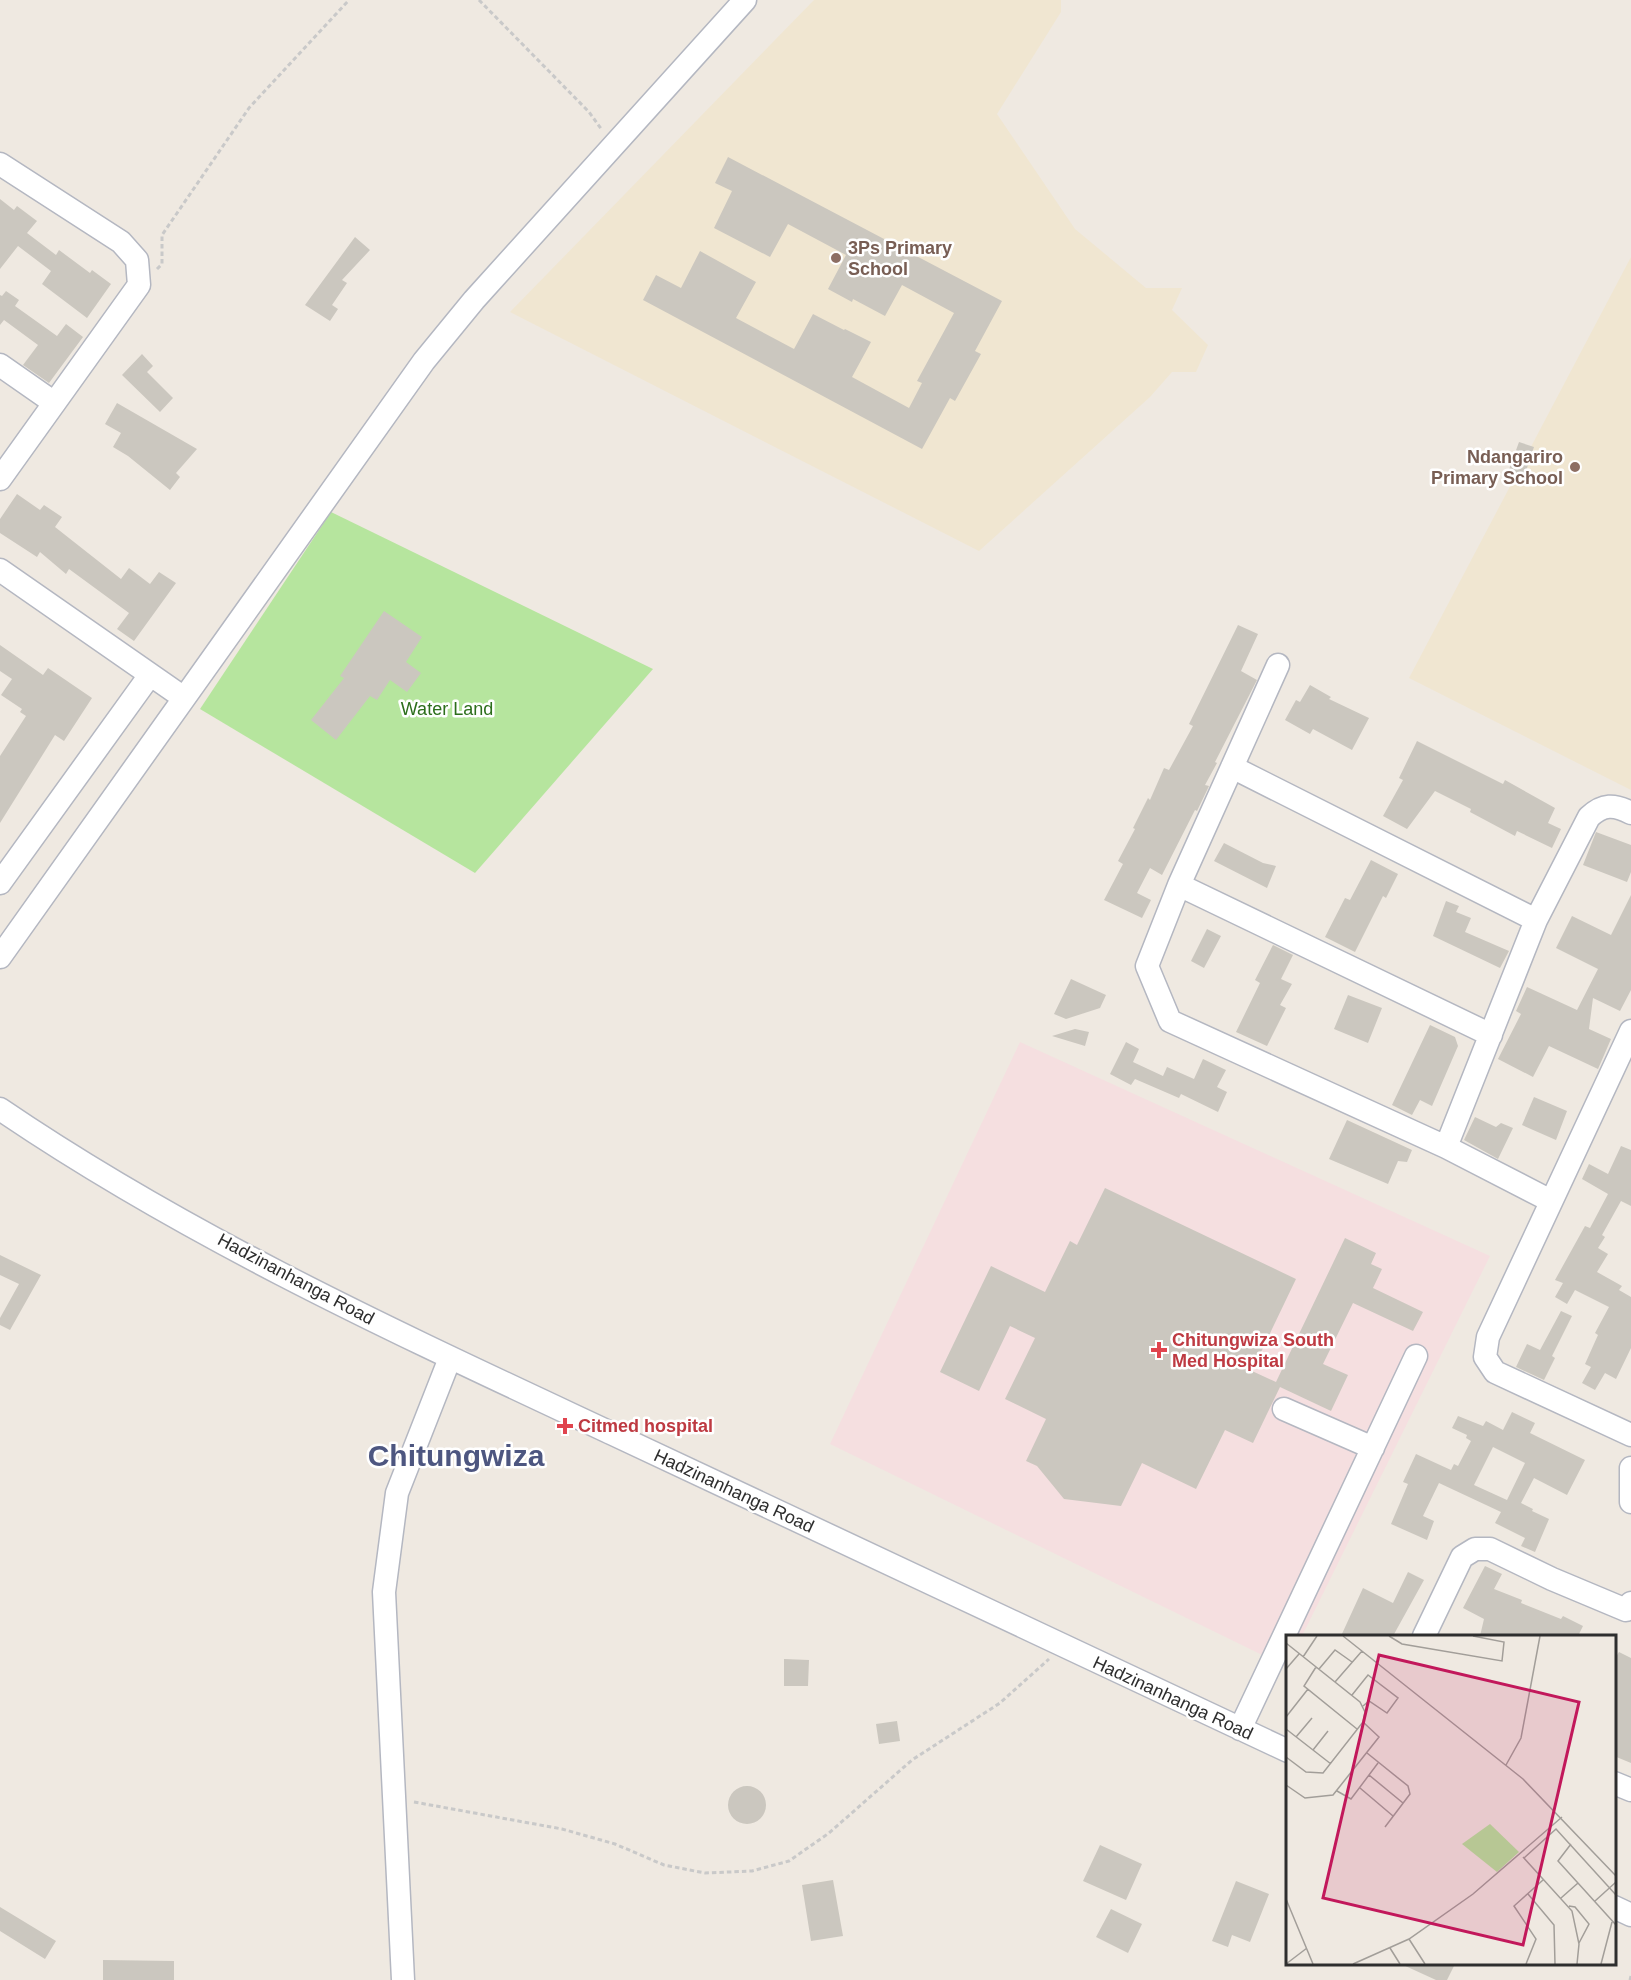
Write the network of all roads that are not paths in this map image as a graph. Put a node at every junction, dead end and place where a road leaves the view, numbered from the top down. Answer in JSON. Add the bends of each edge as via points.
{"nodes":[{"id":1,"x":745,"y":0,"type":"edge"},
{"id":2,"x":0,"y":164,"type":"edge"},
{"id":3,"x":0,"y":365,"type":"edge"},
{"id":4,"x":53,"y":402,"type":"junction"},
{"id":5,"x":0,"y":478,"type":"edge"},
{"id":6,"x":0,"y":570,"type":"edge"},
{"id":7,"x":1278,"y":665,"type":"dead end"},
{"id":8,"x":150,"y":675,"type":"junction"},
{"id":9,"x":184,"y":698,"type":"junction"},
{"id":10,"x":1232,"y":767,"type":"junction"},
{"id":11,"x":1631,"y":813,"type":"edge"},
{"id":12,"x":0,"y":883,"type":"edge"},
{"id":13,"x":1179,"y":885,"type":"junction"},
{"id":14,"x":1536,"y":920,"type":"junction"},
{"id":15,"x":0,"y":957,"type":"edge"},
{"id":16,"x":1631,"y":1031,"type":"edge"},
{"id":17,"x":1491,"y":1035,"type":"junction"},
{"id":18,"x":0,"y":1109,"type":"edge"},
{"id":19,"x":1446,"y":1147,"type":"junction"},
{"id":20,"x":1551,"y":1201,"type":"junction"},
{"id":21,"x":1416,"y":1356,"type":"dead end"},
{"id":22,"x":450,"y":1358,"type":"junction"},
{"id":23,"x":1284,"y":1409,"type":"dead end"},
{"id":24,"x":1631,"y":1436,"type":"edge"},
{"id":25,"x":1373,"y":1448,"type":"junction"},
{"id":26,"x":1631,"y":1468,"type":"edge"},
{"id":27,"x":1631,"y":1502,"type":"edge"},
{"id":28,"x":1629,"y":1608,"type":"edge"},
{"id":29,"x":1424,"y":1635,"type":"edge"},
{"id":30,"x":1239,"y":1729,"type":"junction"},
{"id":31,"x":1286,"y":1751,"type":"edge"},
{"id":32,"x":1616,"y":1784,"type":"edge"},
{"id":33,"x":1631,"y":1790,"type":"edge"},
{"id":34,"x":1616,"y":1908,"type":"edge"},
{"id":35,"x":1631,"y":1915,"type":"edge"},
{"id":36,"x":403,"y":1980,"type":"edge"}],
"edges":[{"from":1,"to":9,"type":"street","via":[[474,300],[424,361]]},
{"from":2,"to":4,"type":"street","via":[[121,242],[137,260],[139,285]]},
{"from":3,"to":4,"type":"street"},
{"from":4,"to":5,"type":"street"},
{"from":6,"to":8,"type":"street"},
{"from":7,"to":10,"type":"street"},
{"from":8,"to":9,"type":"street"},
{"from":8,"to":12,"type":"street"},
{"from":9,"to":15,"type":"street"},
{"from":10,"to":13,"type":"street"},
{"from":10,"to":14,"type":"street"},
{"from":11,"to":14,"type":"street","via":[[1620,807],[1604,806],[1588,817]]},
{"from":13,"to":17,"type":"street"},
{"from":13,"to":19,"type":"street","via":[[1147,966],[1170,1021]]},
{"from":14,"to":17,"type":"street"},
{"from":16,"to":20,"type":"street"},
{"from":17,"to":19,"type":"street"},
{"from":18,"to":22,"type":"street","name":"Hadzinanhanga Road","via":[[72,1158],[297,1282]]},
{"from":19,"to":20,"type":"street"},
{"from":20,"to":24,"type":"street","via":[[1488,1337],[1485,1357],[1495,1372]]},
{"from":21,"to":25,"type":"street"},
{"from":22,"to":30,"type":"street","name":"Hadzinanhanga Road"},
{"from":22,"to":36,"type":"street","via":[[397,1493],[384,1592]]},
{"from":23,"to":25,"type":"street"},
{"from":25,"to":30,"type":"street"},
{"from":26,"to":27,"type":"street"},
{"from":28,"to":29,"type":"street","via":[[1552,1580],[1490,1549],[1475,1549],[1462,1557]]},
{"from":30,"to":31,"type":"street","name":"Hadzinanhanga Road"},
{"from":32,"to":33,"type":"street"},
{"from":34,"to":35,"type":"street"}]}
